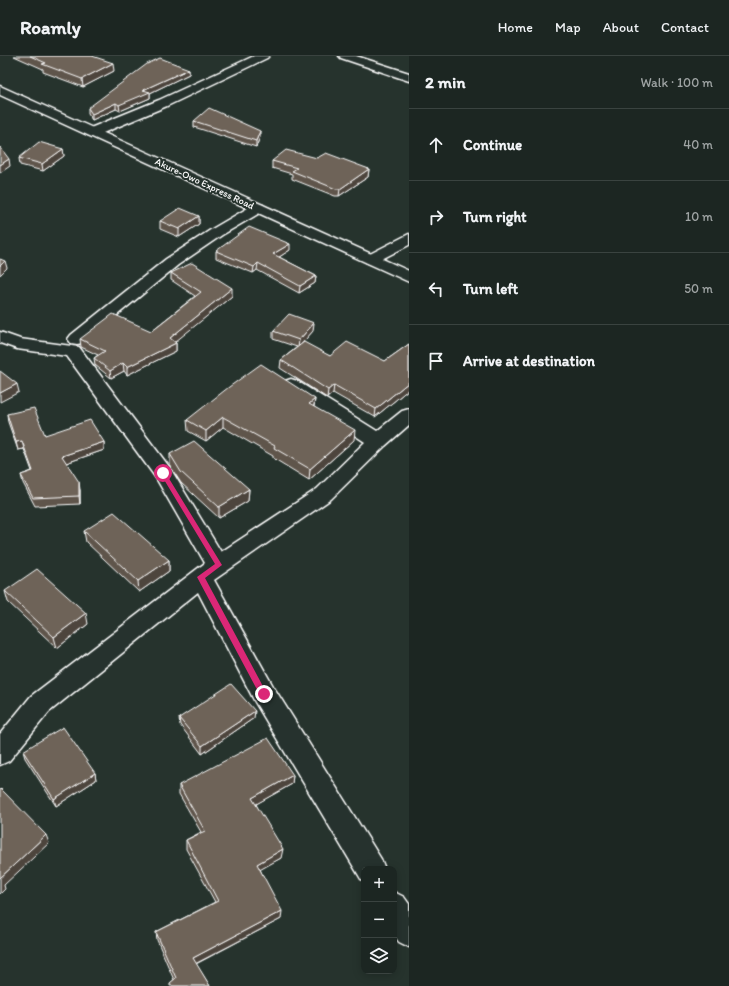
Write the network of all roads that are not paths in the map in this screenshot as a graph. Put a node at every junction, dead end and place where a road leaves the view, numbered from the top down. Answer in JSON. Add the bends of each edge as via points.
{"nodes":[{"id":1,"x":263,"y":56,"type":"edge"},
{"id":2,"x":345,"y":56,"type":"edge"},
{"id":3,"x":409,"y":77,"type":"edge"},
{"id":4,"x":0,"y":90,"type":"edge"},
{"id":5,"x":93,"y":132,"type":"junction"},
{"id":6,"x":258,"y":208,"type":"junction"},
{"id":7,"x":409,"y":239,"type":"edge"},
{"id":8,"x":371,"y":259,"type":"junction"},
{"id":9,"x":409,"y":277,"type":"edge"},
{"id":10,"x":0,"y":337,"type":"edge"},
{"id":11,"x":77,"y":339,"type":"dead end"},
{"id":12,"x":278,"y":376,"type":"edge"},
{"id":13,"x":409,"y":416,"type":"edge"},
{"id":14,"x":378,"y":441,"type":"junction"},
{"id":15,"x":210,"y":571,"type":"junction"},
{"id":16,"x":0,"y":753,"type":"edge"},
{"id":17,"x":368,"y":866,"type":"edge"},
{"id":18,"x":397,"y":912,"type":"edge"},
{"id":19,"x":409,"y":932,"type":"edge"}],
"edges":[{"from":1,"to":5,"type":"street"},
{"from":2,"to":3,"type":"street"},
{"from":4,"to":5,"type":"highway","name":"Akure-Owo Express Road"},
{"from":5,"to":6,"type":"highway","name":"Akure-Owo Express Road"},
{"from":6,"to":8,"type":"highway","name":"Akure-Owo Express Road"},
{"from":6,"to":11,"type":"street","via":[[172,262]]},
{"from":7,"to":8,"type":"street"},
{"from":8,"to":9,"type":"highway","name":"Akure-Owo Express Road"},
{"from":10,"to":15,"type":"street","via":[[17,344],[73,351],[163,473]]},
{"from":12,"to":14,"type":"street"},
{"from":13,"to":14,"type":"street"},
{"from":14,"to":15,"type":"street","via":[[324,494]]},
{"from":15,"to":16,"type":"street","via":[[40,704]]},
{"from":15,"to":17,"type":"street","via":[[264,694]]},
{"from":18,"to":19,"type":"street"}]}
